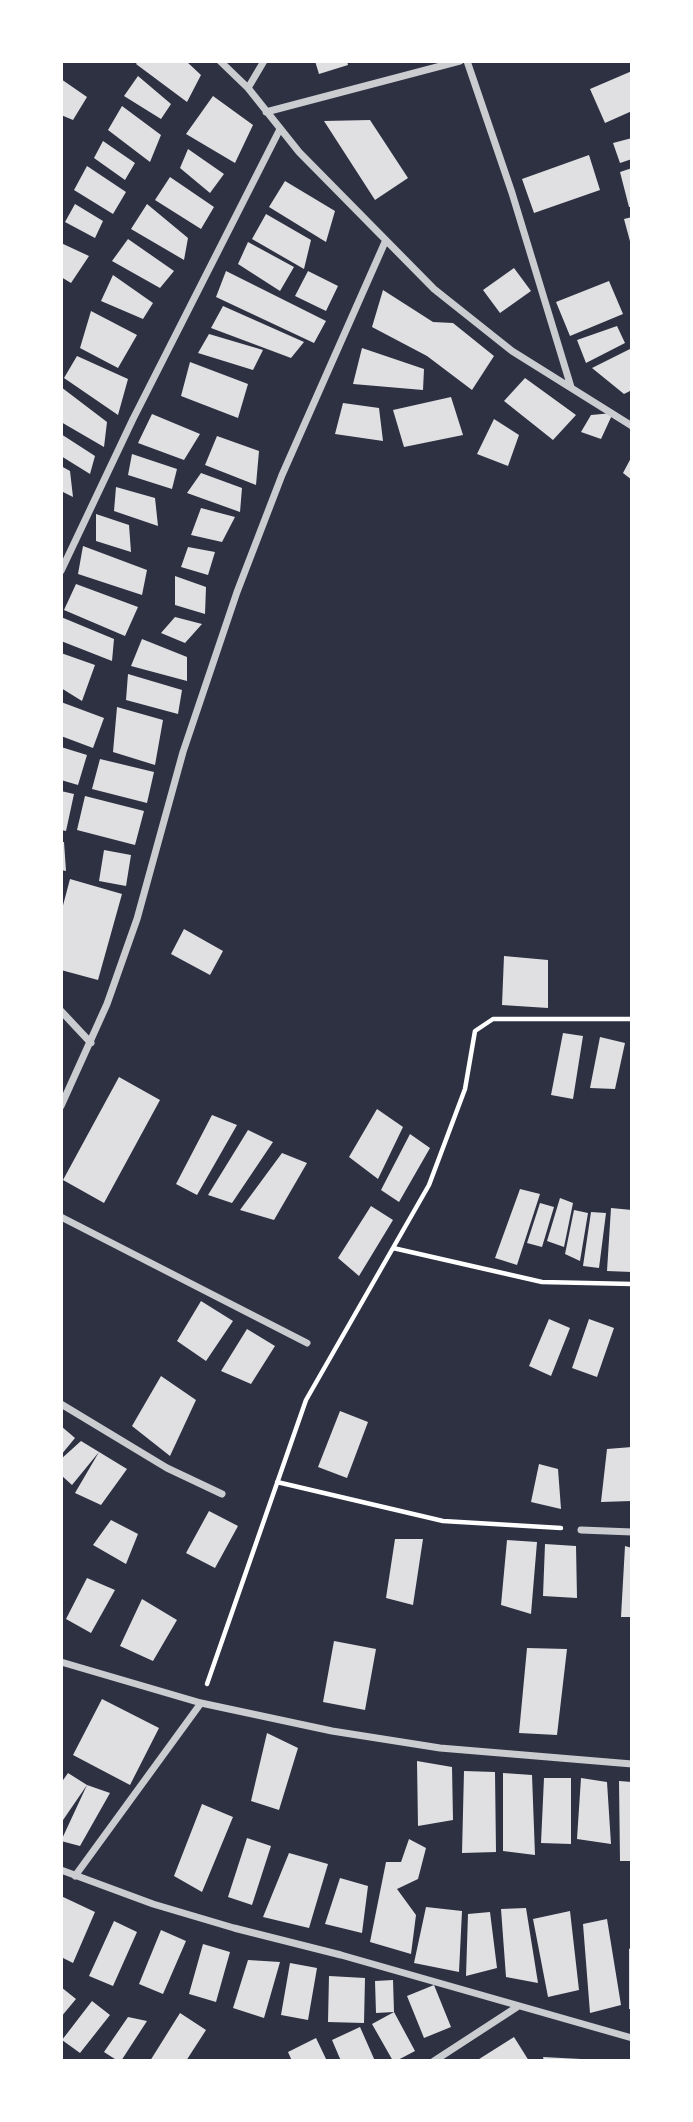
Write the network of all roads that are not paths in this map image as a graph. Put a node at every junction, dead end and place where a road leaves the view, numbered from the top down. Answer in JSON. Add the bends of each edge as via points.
{"nodes":[{"id":1,"x":220,"y":61,"type":"edge"},
{"id":2,"x":264,"y":61,"type":"edge"},
{"id":3,"x":460,"y":61,"type":"edge"},
{"id":4,"x":467,"y":61,"type":"edge"},
{"id":5,"x":248,"y":88,"type":"junction"},
{"id":6,"x":266,"y":112,"type":"junction"},
{"id":7,"x":281,"y":129,"type":"junction"},
{"id":8,"x":385,"y":242,"type":"junction"},
{"id":9,"x":571,"y":387,"type":"junction"},
{"id":10,"x":632,"y":426,"type":"edge"},
{"id":11,"x":61,"y":571,"type":"edge"},
{"id":12,"x":61,"y":1011,"type":"edge"},
{"id":13,"x":91,"y":1043,"type":"junction"},
{"id":14,"x":61,"y":1106,"type":"edge"},
{"id":15,"x":61,"y":1217,"type":"edge"},
{"id":16,"x":307,"y":1343,"type":"dead end"},
{"id":17,"x":61,"y":1404,"type":"edge"},
{"id":18,"x":222,"y":1494,"type":"dead end"},
{"id":19,"x":581,"y":1530,"type":"road end"},
{"id":20,"x":632,"y":1532,"type":"edge"},
{"id":21,"x":61,"y":1662,"type":"edge"},
{"id":22,"x":201,"y":1703,"type":"junction"},
{"id":23,"x":632,"y":1764,"type":"edge"},
{"id":24,"x":61,"y":1870,"type":"edge"},
{"id":25,"x":75,"y":1876,"type":"junction"},
{"id":26,"x":517,"y":2007,"type":"junction"},
{"id":27,"x":632,"y":2038,"type":"edge"},
{"id":28,"x":434,"y":2061,"type":"edge"}],
"edges":[{"from":1,"to":5,"type":"street"},
{"from":2,"to":5,"type":"street"},
{"from":3,"to":6,"type":"street"},
{"from":4,"to":9,"type":"street"},
{"from":5,"to":6,"type":"street"},
{"from":6,"to":7,"type":"street"},
{"from":7,"to":8,"type":"street"},
{"from":7,"to":11,"type":"street"},
{"from":8,"to":9,"type":"street","via":[[486,331]]},
{"from":8,"to":13,"type":"street","via":[[257,540],[183,752],[137,919]]},
{"from":9,"to":10,"type":"street"},
{"from":12,"to":13,"type":"street"},
{"from":13,"to":14,"type":"street"},
{"from":15,"to":16,"type":"street"},
{"from":17,"to":18,"type":"street","via":[[167,1468]]},
{"from":19,"to":20,"type":"street"},
{"from":21,"to":22,"type":"street"},
{"from":22,"to":23,"type":"street","via":[[440,1748]]},
{"from":22,"to":25,"type":"street"},
{"from":24,"to":25,"type":"street"},
{"from":25,"to":26,"type":"street","via":[[211,1921]]},
{"from":26,"to":27,"type":"street"},
{"from":26,"to":28,"type":"street"}]}
